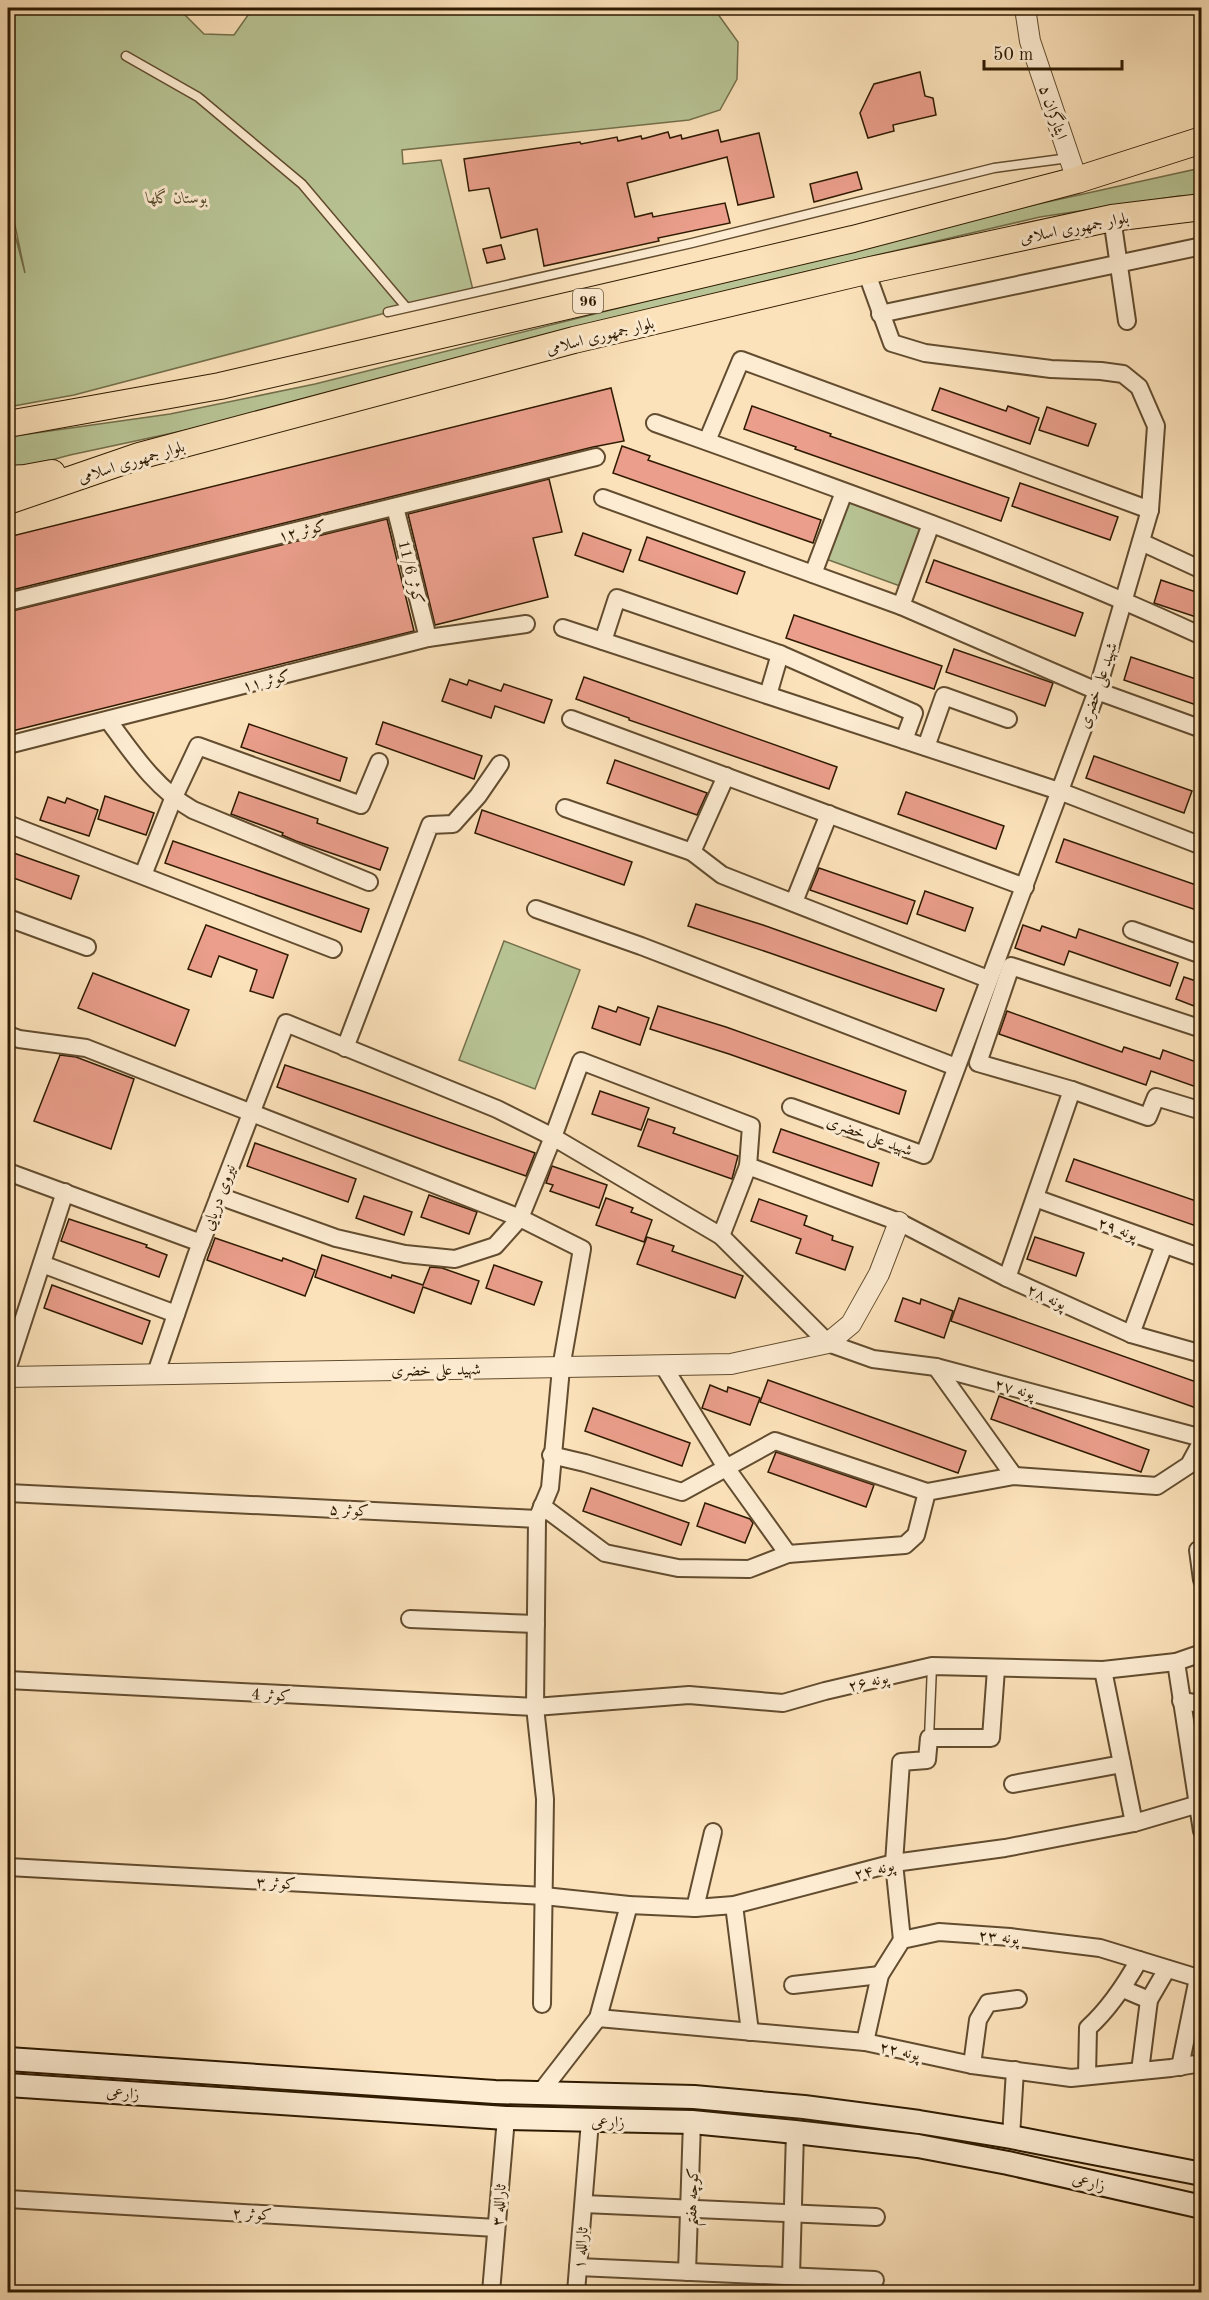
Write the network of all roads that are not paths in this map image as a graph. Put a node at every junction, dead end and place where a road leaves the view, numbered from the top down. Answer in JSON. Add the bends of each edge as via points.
{"nodes":[{"id":1,"x":1025,"y":8,"type":"edge"},
{"id":2,"x":126,"y":56,"type":"dead end"},
{"id":3,"x":1202,"y":140,"type":"edge"},
{"id":4,"x":1202,"y":147,"type":"edge"},
{"id":5,"x":1163,"y":153,"type":"junction"},
{"id":6,"x":1073,"y":169,"type":"junction"},
{"id":7,"x":1201,"y":213,"type":"edge"},
{"id":8,"x":1112,"y":218,"type":"junction"},
{"id":9,"x":1202,"y":246,"type":"edge"},
{"id":10,"x":1118,"y":264,"type":"junction"},
{"id":11,"x":866,"y":272,"type":"junction"},
{"id":12,"x":406,"y":307,"type":"junction"},
{"id":13,"x":388,"y":312,"type":"dead end"},
{"id":14,"x":880,"y":314,"type":"junction"},
{"id":15,"x":1126,"y":321,"type":"dead end"},
{"id":16,"x":655,"y":423,"type":"dead end"},
{"id":17,"x":14,"y":424,"type":"edge"},
{"id":18,"x":707,"y":441,"type":"junction"},
{"id":19,"x":139,"y":456,"type":"junction"},
{"id":20,"x":596,"y":457,"type":"dead end"},
{"id":21,"x":8,"y":479,"type":"edge"},
{"id":22,"x":844,"y":492,"type":"junction"},
{"id":23,"x":603,"y":498,"type":"dead end"},
{"id":24,"x":8,"y":501,"type":"edge"},
{"id":25,"x":395,"y":507,"type":"junction"},
{"id":26,"x":1150,"y":510,"type":"junction"},
{"id":27,"x":931,"y":524,"type":"junction"},
{"id":28,"x":1141,"y":542,"type":"junction"},
{"id":29,"x":1202,"y":570,"type":"edge"},
{"id":30,"x":813,"y":574,"type":"junction"},
{"id":31,"x":1125,"y":600,"type":"junction"},
{"id":32,"x":8,"y":603,"type":"edge"},
{"id":33,"x":901,"y":606,"type":"junction"},
{"id":34,"x":526,"y":624,"type":"dead end"},
{"id":35,"x":563,"y":628,"type":"dead end"},
{"id":36,"x":1202,"y":636,"type":"edge"},
{"id":37,"x":428,"y":639,"type":"junction"},
{"id":38,"x":603,"y":641,"type":"junction"},
{"id":39,"x":780,"y":654,"type":"junction"},
{"id":40,"x":1097,"y":691,"type":"junction"},
{"id":41,"x":768,"y":695,"type":"junction"},
{"id":42,"x":571,"y":719,"type":"dead end"},
{"id":43,"x":1008,"y":719,"type":"dead end"},
{"id":44,"x":108,"y":720,"type":"junction"},
{"id":45,"x":1202,"y":729,"type":"edge"},
{"id":46,"x":904,"y":740,"type":"junction"},
{"id":47,"x":8,"y":745,"type":"edge"},
{"id":48,"x":926,"y":747,"type":"junction"},
{"id":49,"x":379,"y":762,"type":"dead end"},
{"id":50,"x":500,"y":764,"type":"dead end"},
{"id":51,"x":726,"y":776,"type":"junction"},
{"id":52,"x":1059,"y":791,"type":"junction"},
{"id":53,"x":173,"y":799,"type":"junction"},
{"id":54,"x":565,"y":808,"type":"dead end"},
{"id":55,"x":829,"y":814,"type":"junction"},
{"id":56,"x":8,"y":824,"type":"edge"},
{"id":57,"x":1202,"y":846,"type":"edge"},
{"id":58,"x":692,"y":852,"type":"junction"},
{"id":59,"x":143,"y":875,"type":"junction"},
{"id":60,"x":369,"y":882,"type":"dead end"},
{"id":61,"x":1025,"y":887,"type":"junction"},
{"id":62,"x":794,"y":902,"type":"junction"},
{"id":63,"x":536,"y":909,"type":"dead end"},
{"id":64,"x":8,"y":918,"type":"edge"},
{"id":65,"x":1132,"y":930,"type":"dead end"},
{"id":66,"x":87,"y":947,"type":"dead end"},
{"id":67,"x":333,"y":949,"type":"dead end"},
{"id":68,"x":1202,"y":955,"type":"edge"},
{"id":69,"x":988,"y":979,"type":"junction"},
{"id":70,"x":1202,"y":1029,"type":"edge"},
{"id":71,"x":8,"y":1035,"type":"edge"},
{"id":72,"x":345,"y":1048,"type":"junction"},
{"id":73,"x":956,"y":1067,"type":"junction"},
{"id":74,"x":1072,"y":1090,"type":"junction"},
{"id":75,"x":791,"y":1107,"type":"dead end"},
{"id":76,"x":250,"y":1111,"type":"junction"},
{"id":77,"x":1202,"y":1111,"type":"edge"},
{"id":78,"x":553,"y":1137,"type":"junction"},
{"id":79,"x":748,"y":1166,"type":"junction"},
{"id":80,"x":8,"y":1172,"type":"edge"},
{"id":81,"x":64,"y":1192,"type":"junction"},
{"id":82,"x":219,"y":1196,"type":"junction"},
{"id":83,"x":1035,"y":1198,"type":"junction"},
{"id":84,"x":520,"y":1218,"type":"junction"},
{"id":85,"x":899,"y":1222,"type":"junction"},
{"id":86,"x":721,"y":1236,"type":"junction"},
{"id":87,"x":201,"y":1243,"type":"junction"},
{"id":88,"x":1164,"y":1245,"type":"junction"},
{"id":89,"x":1202,"y":1258,"type":"edge"},
{"id":90,"x":42,"y":1264,"type":"junction"},
{"id":91,"x":1007,"y":1278,"type":"junction"},
{"id":92,"x":176,"y":1314,"type":"junction"},
{"id":93,"x":1131,"y":1334,"type":"junction"},
{"id":94,"x":828,"y":1343,"type":"junction"},
{"id":95,"x":1202,"y":1354,"type":"edge"},
{"id":96,"x":8,"y":1367,"type":"edge"},
{"id":97,"x":664,"y":1367,"type":"junction"},
{"id":98,"x":936,"y":1367,"type":"junction"},
{"id":99,"x":561,"y":1368,"type":"junction"},
{"id":100,"x":156,"y":1373,"type":"junction"},
{"id":101,"x":8,"y":1377,"type":"edge"},
{"id":102,"x":1202,"y":1439,"type":"edge"},
{"id":103,"x":551,"y":1455,"type":"junction"},
{"id":104,"x":727,"y":1469,"type":"junction"},
{"id":105,"x":1014,"y":1476,"type":"junction"},
{"id":106,"x":927,"y":1492,"type":"junction"},
{"id":107,"x":8,"y":1493,"type":"edge"},
{"id":108,"x":540,"y":1512,"type":"junction"},
{"id":109,"x":1202,"y":1550,"type":"edge"},
{"id":110,"x":788,"y":1554,"type":"junction"},
{"id":111,"x":1202,"y":1580,"type":"edge"},
{"id":112,"x":410,"y":1619,"type":"dead end"},
{"id":113,"x":536,"y":1624,"type":"junction"},
{"id":114,"x":1202,"y":1653,"type":"edge"},
{"id":115,"x":1176,"y":1662,"type":"junction"},
{"id":116,"x":932,"y":1666,"type":"junction"},
{"id":117,"x":996,"y":1669,"type":"junction"},
{"id":118,"x":1103,"y":1670,"type":"junction"},
{"id":119,"x":8,"y":1680,"type":"edge"},
{"id":120,"x":1181,"y":1701,"type":"junction"},
{"id":121,"x":1202,"y":1704,"type":"edge"},
{"id":122,"x":535,"y":1707,"type":"junction"},
{"id":123,"x":929,"y":1738,"type":"junction"},
{"id":124,"x":1122,"y":1764,"type":"junction"},
{"id":125,"x":1013,"y":1784,"type":"dead end"},
{"id":126,"x":1200,"y":1803,"type":"edge"},
{"id":127,"x":1134,"y":1823,"type":"junction"},
{"id":128,"x":1202,"y":1831,"type":"edge"},
{"id":129,"x":713,"y":1832,"type":"dead end"},
{"id":130,"x":894,"y":1863,"type":"junction"},
{"id":131,"x":8,"y":1867,"type":"edge"},
{"id":132,"x":544,"y":1896,"type":"junction"},
{"id":133,"x":629,"y":1905,"type":"junction"},
{"id":134,"x":734,"y":1905,"type":"junction"},
{"id":135,"x":695,"y":1908,"type":"junction"},
{"id":136,"x":902,"y":1940,"type":"junction"},
{"id":137,"x":1139,"y":1960,"type":"junction"},
{"id":138,"x":1167,"y":1969,"type":"junction"},
{"id":139,"x":880,"y":1975,"type":"junction"},
{"id":140,"x":1200,"y":1980,"type":"edge"},
{"id":141,"x":793,"y":1985,"type":"dead end"},
{"id":142,"x":1123,"y":1989,"type":"junction"},
{"id":143,"x":1018,"y":1999,"type":"dead end"},
{"id":144,"x":1149,"y":2000,"type":"junction"},
{"id":145,"x":542,"y":2004,"type":"dead end"},
{"id":146,"x":598,"y":2018,"type":"junction"},
{"id":147,"x":750,"y":2032,"type":"junction"},
{"id":148,"x":864,"y":2042,"type":"junction"},
{"id":149,"x":8,"y":2059,"type":"edge"},
{"id":150,"x":1202,"y":2063,"type":"edge"},
{"id":151,"x":972,"y":2065,"type":"junction"},
{"id":152,"x":1180,"y":2067,"type":"junction"},
{"id":153,"x":1015,"y":2070,"type":"junction"},
{"id":154,"x":1140,"y":2071,"type":"junction"},
{"id":155,"x":1087,"y":2076,"type":"junction"},
{"id":156,"x":8,"y":2085,"type":"edge"},
{"id":157,"x":540,"y":2093,"type":"junction"},
{"id":158,"x":506,"y":2118,"type":"junction"},
{"id":159,"x":539,"y":2119,"type":"junction"},
{"id":160,"x":590,"y":2121,"type":"junction"},
{"id":161,"x":693,"y":2122,"type":"junction"},
{"id":162,"x":795,"y":2132,"type":"junction"},
{"id":163,"x":1011,"y":2137,"type":"junction"},
{"id":164,"x":1202,"y":2174,"type":"edge"},
{"id":165,"x":8,"y":2199,"type":"edge"},
{"id":166,"x":584,"y":2204,"type":"junction"},
{"id":167,"x":1202,"y":2207,"type":"edge"},
{"id":168,"x":691,"y":2209,"type":"junction"},
{"id":169,"x":794,"y":2213,"type":"junction"},
{"id":170,"x":876,"y":2217,"type":"dead end"},
{"id":171,"x":496,"y":2228,"type":"junction"},
{"id":172,"x":578,"y":2267,"type":"junction"},
{"id":173,"x":687,"y":2272,"type":"junction"},
{"id":174,"x":791,"y":2276,"type":"junction"},
{"id":175,"x":875,"y":2280,"type":"dead end"},
{"id":176,"x":491,"y":2292,"type":"edge"},
{"id":177,"x":576,"y":2292,"type":"edge"}],
"edges":[{"from":1,"to":6,"type":"street","name":"ایثارگران ۵","via":[[1030,41]]},
{"from":2,"to":12,"type":"lane","via":[[198,97],[302,184]]},
{"from":3,"to":5,"type":"main road","number":"96"},
{"from":4,"to":5,"type":"main road"},
{"from":5,"to":6,"type":"main road","number":"96"},
{"from":6,"to":12,"type":"lane","via":[[994,168],[692,243]]},
{"from":6,"to":17,"type":"main road","number":"96","via":[[830,244],[220,386]]},
{"from":7,"to":8,"type":"main road","name":"بلوار جمهوری اسلامی","number":"96"},
{"from":8,"to":10,"type":"street"},
{"from":8,"to":11,"type":"main road","name":"بلوار جمهوری اسلامی","number":"96"},
{"from":9,"to":10,"type":"street"},
{"from":10,"to":14,"type":"street"},
{"from":10,"to":15,"type":"street"},
{"from":11,"to":14,"type":"street","name":"شهید علی خضری"},
{"from":11,"to":19,"type":"main road","name":"بلوار جمهوری اسلامی","number":"96","via":[[574,340]]},
{"from":12,"to":13,"type":"lane"},
{"from":14,"to":26,"type":"street","name":"شهید علی خضری","via":[[892,343],[925,353],[1123,374],[1139,387],[1156,426]]},
{"from":16,"to":18,"type":"street"},
{"from":18,"to":22,"type":"street"},
{"from":18,"to":26,"type":"street","via":[[741,360]]},
{"from":19,"to":21,"type":"main road"},
{"from":19,"to":24,"type":"main road","name":"بلوار جمهوری اسلامی","number":"96"},
{"from":20,"to":25,"type":"street","name":"کوثر ۱۲"},
{"from":22,"to":27,"type":"street"},
{"from":22,"to":30,"type":"street"},
{"from":23,"to":30,"type":"street"},
{"from":25,"to":32,"type":"street","name":"کوثر ۱۲"},
{"from":25,"to":37,"type":"street","name":"کوثر 11/6"},
{"from":26,"to":28,"type":"street","name":"شهید علی خضری"},
{"from":27,"to":31,"type":"street"},
{"from":27,"to":33,"type":"street"},
{"from":28,"to":29,"type":"street"},
{"from":28,"to":31,"type":"street","name":"شهید علی خضری"},
{"from":30,"to":33,"type":"street"},
{"from":31,"to":36,"type":"street"},
{"from":31,"to":40,"type":"street","name":"شهید علی خضری"},
{"from":33,"to":40,"type":"street"},
{"from":34,"to":37,"type":"street","name":"کوثر ۱۱"},
{"from":35,"to":38,"type":"street"},
{"from":37,"to":44,"type":"street","name":"کوثر ۱۱"},
{"from":38,"to":39,"type":"street","via":[[617,598]]},
{"from":38,"to":41,"type":"street"},
{"from":39,"to":41,"type":"street"},
{"from":39,"to":46,"type":"street","via":[[914,713]]},
{"from":40,"to":45,"type":"street"},
{"from":40,"to":52,"type":"street","name":"شهید علی خضری"},
{"from":41,"to":46,"type":"street"},
{"from":42,"to":51,"type":"street"},
{"from":43,"to":48,"type":"street","via":[[944,696]]},
{"from":44,"to":47,"type":"street","name":"کوثر ۱۱"},
{"from":44,"to":53,"type":"street"},
{"from":46,"to":48,"type":"street"},
{"from":48,"to":52,"type":"street"},
{"from":49,"to":53,"type":"street","via":[[361,805],[198,746]]},
{"from":50,"to":72,"type":"street","via":[[453,824],[430,825]]},
{"from":51,"to":55,"type":"street"},
{"from":51,"to":58,"type":"street"},
{"from":52,"to":57,"type":"street"},
{"from":52,"to":61,"type":"street","name":"شهید علی خضری"},
{"from":53,"to":59,"type":"street"},
{"from":53,"to":60,"type":"street"},
{"from":54,"to":58,"type":"street"},
{"from":55,"to":61,"type":"street"},
{"from":55,"to":62,"type":"street"},
{"from":56,"to":59,"type":"street"},
{"from":58,"to":62,"type":"street","via":[[722,875]]},
{"from":59,"to":67,"type":"street"},
{"from":61,"to":69,"type":"street","name":"شهید علی خضری"},
{"from":62,"to":69,"type":"street"},
{"from":63,"to":73,"type":"street"},
{"from":64,"to":66,"type":"street"},
{"from":65,"to":68,"type":"street"},
{"from":69,"to":73,"type":"street","name":"شهید علی خضری"},
{"from":70,"to":74,"type":"street","via":[[1011,966],[978,1063]]},
{"from":71,"to":76,"type":"street","via":[[86,1048]]},
{"from":72,"to":76,"type":"street","name":"نیروی دریایی","via":[[286,1023]]},
{"from":72,"to":78,"type":"street","via":[[497,1109]]},
{"from":73,"to":75,"type":"street","name":"شهید علی خضری","via":[[924,1155]]},
{"from":74,"to":77,"type":"street","via":[[1148,1117],[1156,1097]]},
{"from":74,"to":83,"type":"street"},
{"from":76,"to":82,"type":"street","name":"نیروی دریایی"},
{"from":76,"to":84,"type":"street"},
{"from":78,"to":79,"type":"street","via":[[581,1061],[751,1126]]},
{"from":78,"to":84,"type":"street"},
{"from":78,"to":86,"type":"street"},
{"from":79,"to":85,"type":"street","name":"پونه ۲۸"},
{"from":79,"to":86,"type":"street"},
{"from":80,"to":81,"type":"street"},
{"from":81,"to":87,"type":"street"},
{"from":81,"to":90,"type":"street"},
{"from":82,"to":84,"type":"street","via":[[336,1238],[405,1254],[455,1259],[495,1246]]},
{"from":82,"to":87,"type":"street","name":"نیروی دریایی"},
{"from":83,"to":88,"type":"street","name":"پونه ۲۹"},
{"from":83,"to":91,"type":"street"},
{"from":84,"to":99,"type":"street","via":[[582,1249]]},
{"from":85,"to":91,"type":"street","name":"پونه ۲۸"},
{"from":85,"to":94,"type":"street","name":"شهید علی خضری","via":[[879,1274],[851,1324]]},
{"from":86,"to":94,"type":"street"},
{"from":87,"to":92,"type":"street","name":"نیروی دریایی"},
{"from":88,"to":89,"type":"street","name":"پونه ۲۹"},
{"from":88,"to":93,"type":"street"},
{"from":90,"to":92,"type":"street"},
{"from":90,"to":96,"type":"street"},
{"from":91,"to":93,"type":"street","name":"پونه ۲۸"},
{"from":92,"to":100,"type":"street","name":"نیروی دریایی"},
{"from":93,"to":95,"type":"street","name":"پونه ۲۸"},
{"from":94,"to":97,"type":"street","name":"شهید علی خضری","via":[[731,1364]]},
{"from":94,"to":98,"type":"street","name":"پونه ۲۷","via":[[873,1359]]},
{"from":97,"to":99,"type":"street","name":"شهید علی خضری"},
{"from":97,"to":104,"type":"street"},
{"from":98,"to":102,"type":"street","name":"پونه ۲۷"},
{"from":98,"to":105,"type":"street"},
{"from":99,"to":100,"type":"street","name":"شهید علی خضری"},
{"from":99,"to":103,"type":"street"},
{"from":100,"to":101,"type":"street","name":"شهید علی خضری"},
{"from":102,"to":105,"type":"street","via":[[1189,1464],[1157,1486]]},
{"from":103,"to":104,"type":"street","via":[[682,1492]]},
{"from":103,"to":108,"type":"street","via":[[550,1488]]},
{"from":104,"to":106,"type":"street","via":[[775,1441]]},
{"from":104,"to":110,"type":"street"},
{"from":105,"to":106,"type":"street"},
{"from":106,"to":110,"type":"street","via":[[916,1535],[905,1545]]},
{"from":107,"to":108,"type":"street","name":"کوثر ۵"},
{"from":108,"to":110,"type":"street","via":[[605,1553],[678,1568],[749,1569]]},
{"from":108,"to":113,"type":"street"},
{"from":109,"to":111,"type":"street","via":[[1198,1550]]},
{"from":112,"to":113,"type":"street"},
{"from":113,"to":122,"type":"street"},
{"from":114,"to":115,"type":"street","name":"پونه ۲۶"},
{"from":115,"to":118,"type":"street","name":"پونه ۲۶"},
{"from":115,"to":120,"type":"street"},
{"from":116,"to":117,"type":"street","name":"پونه ۲۶"},
{"from":116,"to":122,"type":"street","name":"پونه ۲۶","via":[[783,1703],[688,1695]]},
{"from":116,"to":123,"type":"lane"},
{"from":117,"to":118,"type":"street","name":"پونه ۲۶"},
{"from":117,"to":123,"type":"street","via":[[991,1738]]},
{"from":118,"to":124,"type":"street"},
{"from":119,"to":122,"type":"street","name":"کوثر 4"},
{"from":120,"to":121,"type":"street"},
{"from":120,"to":126,"type":"street"},
{"from":122,"to":132,"type":"street","via":[[545,1799]]},
{"from":123,"to":130,"type":"street","via":[[927,1760],[901,1762]]},
{"from":124,"to":125,"type":"street"},
{"from":124,"to":127,"type":"street"},
{"from":126,"to":127,"type":"street","name":"پونه ۲۴"},
{"from":126,"to":128,"type":"street"},
{"from":127,"to":130,"type":"street","name":"پونه ۲۴","via":[[1005,1848]]},
{"from":129,"to":135,"type":"street"},
{"from":130,"to":134,"type":"street","name":"پونه ۲۴"},
{"from":130,"to":136,"type":"street"},
{"from":131,"to":132,"type":"street","name":"کوثر ۳"},
{"from":132,"to":133,"type":"street","name":"پونه ۲۴"},
{"from":132,"to":145,"type":"street"},
{"from":133,"to":135,"type":"street","name":"پونه ۲۴"},
{"from":133,"to":146,"type":"street"},
{"from":134,"to":135,"type":"street","name":"پونه ۲۴"},
{"from":134,"to":147,"type":"street"},
{"from":136,"to":137,"type":"street","name":"پونه ۲۳","via":[[939,1932],[1010,1937],[1100,1948]]},
{"from":136,"to":139,"type":"street"},
{"from":137,"to":138,"type":"street","name":"پونه ۲۳"},
{"from":137,"to":142,"type":"street"},
{"from":138,"to":140,"type":"street","name":"پونه ۲۳"},
{"from":138,"to":144,"type":"street"},
{"from":139,"to":141,"type":"street"},
{"from":139,"to":148,"type":"street"},
{"from":140,"to":152,"type":"street"},
{"from":142,"to":144,"type":"street"},
{"from":142,"to":155,"type":"street","via":[[1088,2028]]},
{"from":143,"to":151,"type":"street","via":[[988,2003],[978,2020]]},
{"from":144,"to":154,"type":"street"},
{"from":146,"to":147,"type":"street","name":"پونه ۲۲"},
{"from":146,"to":157,"type":"street"},
{"from":147,"to":148,"type":"street","name":"پونه ۲۲"},
{"from":148,"to":151,"type":"street","name":"پونه ۲۲"},
{"from":149,"to":157,"type":"main road","name":"زارعی"},
{"from":150,"to":152,"type":"street","name":"پونه ۲۲"},
{"from":151,"to":153,"type":"street","name":"پونه ۲۲"},
{"from":152,"to":154,"type":"street","name":"پونه ۲۲"},
{"from":153,"to":155,"type":"street","name":"پونه ۲۲","via":[[1071,2078]]},
{"from":153,"to":163,"type":"street"},
{"from":154,"to":155,"type":"street","name":"پونه ۲۲"},
{"from":156,"to":158,"type":"main road","name":"زارعی"},
{"from":157,"to":159,"type":"main road"},
{"from":157,"to":163,"type":"main road","name":"زارعی","via":[[694,2097],[793,2106]]},
{"from":158,"to":159,"type":"main road","name":"زارعی"},
{"from":158,"to":171,"type":"street","name":"ثارالله ۳"},
{"from":159,"to":160,"type":"main road","name":"زارعی"},
{"from":160,"to":161,"type":"main road","name":"زارعی"},
{"from":160,"to":166,"type":"street","name":"ثارالله ۱"},
{"from":161,"to":162,"type":"main road","name":"زارعی"},
{"from":161,"to":168,"type":"street","name":"کوچه هفتم"},
{"from":162,"to":167,"type":"main road","name":"زارعی","via":[[918,2146]]},
{"from":162,"to":169,"type":"street"},
{"from":163,"to":164,"type":"main road","name":"زارعی"},
{"from":165,"to":171,"type":"street","name":"کوثر ۲"},
{"from":166,"to":168,"type":"street"},
{"from":166,"to":172,"type":"street","name":"ثارالله ۱"},
{"from":168,"to":169,"type":"street"},
{"from":168,"to":173,"type":"street","name":"کوچه هفتم"},
{"from":169,"to":170,"type":"street"},
{"from":169,"to":174,"type":"street"},
{"from":171,"to":176,"type":"street","name":"ثارالله ۳"},
{"from":172,"to":173,"type":"street"},
{"from":172,"to":177,"type":"street","name":"ثارالله ۱"},
{"from":173,"to":174,"type":"street"},
{"from":174,"to":175,"type":"street"}]}
